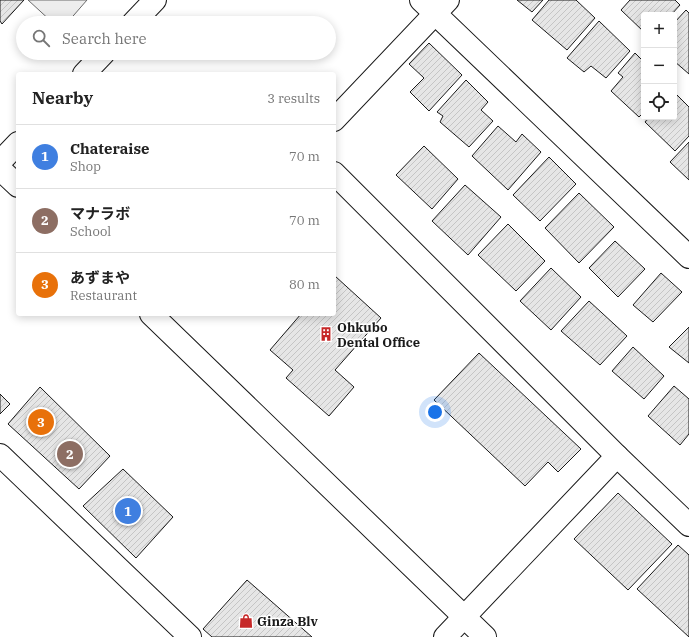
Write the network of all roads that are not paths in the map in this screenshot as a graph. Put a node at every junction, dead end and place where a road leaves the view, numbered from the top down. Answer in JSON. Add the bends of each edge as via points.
{"nodes":[{"id":1,"x":155,"y":0,"type":"edge"},
{"id":2,"x":435,"y":4,"type":"edge"},
{"id":3,"x":140,"y":16,"type":"edge"},
{"id":4,"x":97,"y":60,"type":"edge"},
{"id":5,"x":86,"y":72,"type":"edge"},
{"id":6,"x":336,"y":118,"type":"edge"},
{"id":7,"x":16,"y":145,"type":"edge"},
{"id":8,"x":0,"y":162,"type":"edge"},
{"id":9,"x":0,"y":169,"type":"edge"},
{"id":10,"x":336,"y":175,"type":"edge"},
{"id":11,"x":16,"y":184,"type":"edge"},
{"id":12,"x":689,"y":257,"type":"edge"},
{"id":13,"x":153,"y":316,"type":"edge"},
{"id":14,"x":0,"y":455,"type":"edge"},
{"id":15,"x":617,"y":456,"type":"junction"},
{"id":16,"x":689,"y":525,"type":"edge"},
{"id":17,"x":463,"y":617,"type":"junction"},
{"id":18,"x":190,"y":637,"type":"edge"},
{"id":19,"x":445,"y":637,"type":"edge"},
{"id":20,"x":485,"y":637,"type":"edge"}],
"edges":[{"from":1,"to":3,"type":"street"},
{"from":2,"to":6,"type":"street"},
{"from":2,"to":12,"type":"street"},
{"from":4,"to":5,"type":"street"},
{"from":7,"to":8,"type":"street"},
{"from":9,"to":11,"type":"street"},
{"from":10,"to":15,"type":"street"},
{"from":13,"to":17,"type":"street"},
{"from":14,"to":18,"type":"street"},
{"from":15,"to":16,"type":"street"},
{"from":15,"to":17,"type":"street"},
{"from":17,"to":19,"type":"street"},
{"from":17,"to":20,"type":"street"}]}
